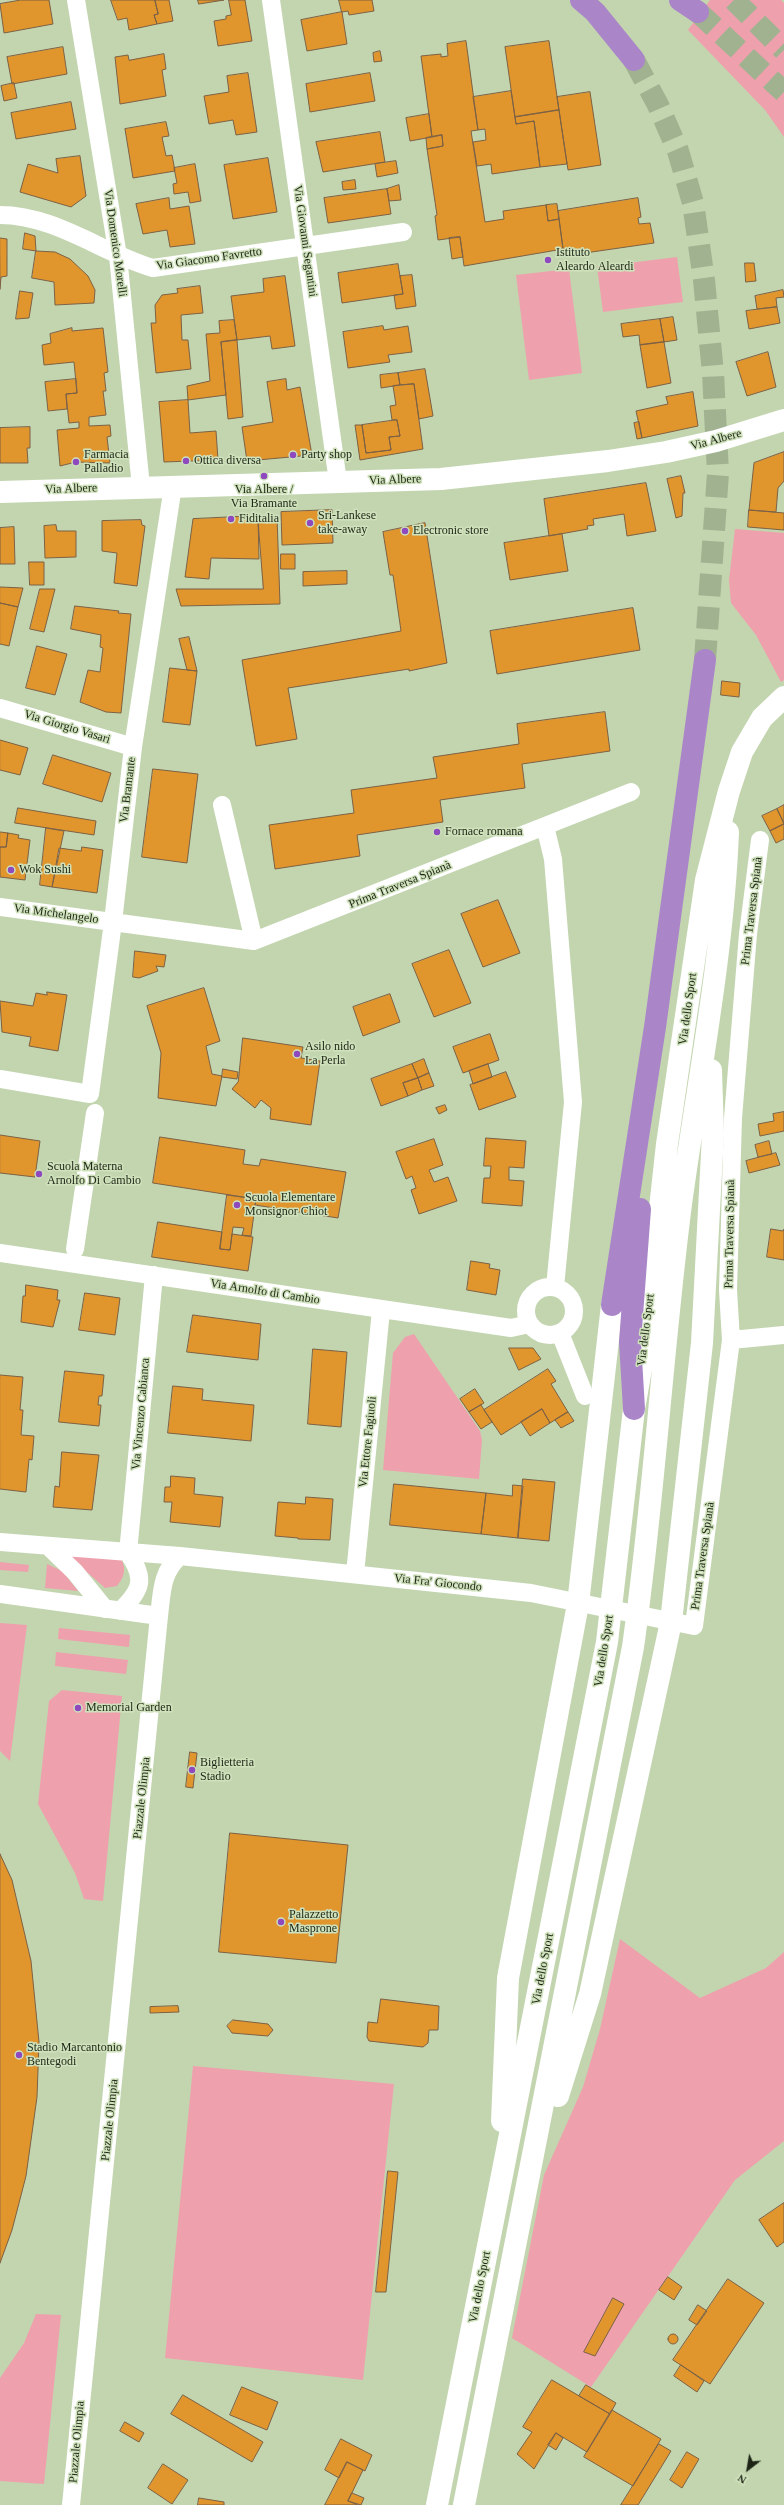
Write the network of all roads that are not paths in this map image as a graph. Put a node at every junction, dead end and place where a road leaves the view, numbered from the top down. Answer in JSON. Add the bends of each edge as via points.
{"nodes":[{"id":1,"x":76,"y":0,"type":"edge"},
{"id":2,"x":271,"y":0,"type":"edge"},
{"id":3,"x":581,"y":0,"type":"edge"},
{"id":4,"x":634,"y":60,"type":"tunnel mouth"},
{"id":5,"x":0,"y":215,"type":"edge"},
{"id":6,"x":403,"y":232,"type":"dead end"},
{"id":7,"x":306,"y":246,"type":"junction"},
{"id":8,"x":118,"y":256,"type":"junction"},
{"id":9,"x":784,"y":420,"type":"edge"},
{"id":10,"x":338,"y":482,"type":"junction"},
{"id":11,"x":174,"y":486,"type":"junction"},
{"id":12,"x":141,"y":487,"type":"junction"},
{"id":13,"x":0,"y":492,"type":"edge"},
{"id":14,"x":705,"y":660,"type":"tunnel mouth"},
{"id":15,"x":784,"y":697,"type":"edge"},
{"id":16,"x":0,"y":708,"type":"edge"},
{"id":17,"x":133,"y":747,"type":"junction"},
{"id":18,"x":729,"y":791,"type":"junction"},
{"id":19,"x":631,"y":792,"type":"dead end"},
{"id":20,"x":222,"y":805,"type":"dead end"},
{"id":21,"x":544,"y":826,"type":"junction"},
{"id":22,"x":760,"y":840,"type":"dead end"},
{"id":23,"x":0,"y":907,"type":"edge"},
{"id":24,"x":113,"y":922,"type":"junction"},
{"id":25,"x":254,"y":941,"type":"junction"},
{"id":26,"x":708,"y":1015,"type":"junction"},
{"id":27,"x":654,"y":1027,"type":"junction"},
{"id":28,"x":0,"y":1079,"type":"edge"},
{"id":29,"x":95,"y":1113,"type":"dead end"},
{"id":30,"x":75,"y":1249,"type":"dead end"},
{"id":31,"x":0,"y":1254,"type":"edge"},
{"id":32,"x":154,"y":1275,"type":"junction"},
{"id":33,"x":556,"y":1287,"type":"junction"},
{"id":34,"x":612,"y":1305,"type":"joint"},
{"id":35,"x":381,"y":1310,"type":"junction"},
{"id":36,"x":529,"y":1324,"type":"junction"},
{"id":37,"x":560,"y":1333,"type":"junction"},
{"id":38,"x":784,"y":1336,"type":"edge"},
{"id":39,"x":732,"y":1340,"type":"junction"},
{"id":40,"x":585,"y":1396,"type":"dead end"},
{"id":41,"x":634,"y":1409,"type":"junction"},
{"id":42,"x":0,"y":1542,"type":"edge"},
{"id":43,"x":48,"y":1546,"type":"junction"},
{"id":44,"x":128,"y":1553,"type":"junction"},
{"id":45,"x":180,"y":1556,"type":"junction"},
{"id":46,"x":355,"y":1574,"type":"junction"},
{"id":47,"x":0,"y":1594,"type":"edge"},
{"id":48,"x":582,"y":1605,"type":"junction"},
{"id":49,"x":113,"y":1610,"type":"junction"},
{"id":50,"x":159,"y":1616,"type":"junction"},
{"id":51,"x":666,"y":1621,"type":"junction"},
{"id":52,"x":694,"y":1626,"type":"joint"},
{"id":53,"x":498,"y":2196,"type":"junction"},
{"id":54,"x":525,"y":2203,"type":"junction"},
{"id":55,"x":71,"y":2505,"type":"edge"},
{"id":56,"x":437,"y":2505,"type":"edge"},
{"id":57,"x":464,"y":2505,"type":"edge"}],
"edges":[{"from":1,"to":8,"type":"street","name":"Via Domenico Morelli"},
{"from":2,"to":7,"type":"street","name":"Via Giovanni Segantini"},
{"from":3,"to":4,"type":"highway","via":[[595,12]]},
{"from":5,"to":8,"type":"street","name":"Via Giacomo Favretto","via":[[14,215],[70,232]]},
{"from":6,"to":7,"type":"street","name":"Via Giacomo Favretto"},
{"from":7,"to":8,"type":"street","name":"Via Giacomo Favretto","via":[[153,268]]},
{"from":7,"to":10,"type":"street","name":"Via Giovanni Segantini"},
{"from":8,"to":12,"type":"street","name":"Via Domenico Morelli"},
{"from":9,"to":10,"type":"street","name":"Via Albere","via":[[716,441],[608,461],[441,478]]},
{"from":10,"to":11,"type":"street","name":"Via Albere"},
{"from":11,"to":12,"type":"street","name":"Via Albere"},
{"from":11,"to":17,"type":"street","name":"Via Bramante"},
{"from":12,"to":13,"type":"street","name":"Via Albere"},
{"from":14,"to":27,"type":"highway"},
{"from":15,"to":18,"type":"street","name":"Via dello Sport","via":[[762,718],[742,752]]},
{"from":16,"to":17,"type":"street","name":"Via Giorgio Vasari"},
{"from":17,"to":24,"type":"street","name":"Via Bramante"},
{"from":18,"to":26,"type":"street","name":"Via dello Sport","via":[[726,888]]},
{"from":18,"to":41,"type":"street","name":"Via dello Sport","via":[[706,880],[667,1144],[645,1346]]},
{"from":19,"to":21,"type":"street","name":"Prima Traversa Spianà"},
{"from":20,"to":25,"type":"street"},
{"from":21,"to":25,"type":"street","name":"Prima Traversa Spianà"},
{"from":21,"to":33,"type":"street","via":[[553,859],[572,1102]]},
{"from":22,"to":39,"type":"street","name":"Prima Traversa Spianà","via":[[748,934],[733,1118],[728,1290]]},
{"from":23,"to":24,"type":"street","name":"Via Michelangelo"},
{"from":24,"to":25,"type":"street","name":"Prima Traversa Spianà"},
{"from":24,"to":28,"type":"street","name":"Via Bramante","via":[[90,1094]]},
{"from":26,"to":51,"type":"street","via":[[713,1134],[702,1344]]},
{"from":26,"to":54,"type":"street","name":"Via dello Sport","via":[[667,1320],[643,1577],[633,1647]]},
{"from":27,"to":34,"type":"highway"},
{"from":27,"to":41,"type":"highway","via":[[630,1342]]},
{"from":29,"to":30,"type":"street"},
{"from":31,"to":32,"type":"street","name":"Via Arnolfo di Cambio"},
{"from":32,"to":35,"type":"street","name":"Via Arnolfo di Cambio"},
{"from":32,"to":44,"type":"street","name":"Via Vincenzo Cabianca"},
{"from":33,"to":36,"type":"street","via":[[539,1289],[528,1300],[526,1316]]},
{"from":33,"to":37,"type":"street","via":[[568,1295],[574,1309],[571,1323]]},
{"from":34,"to":48,"type":"street"},
{"from":35,"to":36,"type":"street","name":"Via Arnolfo di Cambio","via":[[511,1328]]},
{"from":35,"to":46,"type":"street","name":"Via Ettore Fagiuoli"},
{"from":36,"to":37,"type":"street","via":[[546,1335]]},
{"from":37,"to":40,"type":"street"},
{"from":38,"to":39,"type":"street"},
{"from":39,"to":52,"type":"street","name":"Prima Traversa Spianà"},
{"from":41,"to":53,"type":"street","name":"Via dello Sport","via":[[606,1642]]},
{"from":42,"to":43,"type":"street","name":"Via Fra' Giocondo"},
{"from":43,"to":44,"type":"street","name":"Via Fra' Giocondo"},
{"from":43,"to":49,"type":"street"},
{"from":44,"to":45,"type":"street","name":"Via Fra' Giocondo"},
{"from":44,"to":49,"type":"street","via":[[137,1566],[140,1582],[134,1598]]},
{"from":45,"to":46,"type":"street","name":"Via Fra' Giocondo"},
{"from":45,"to":50,"type":"street","via":[[173,1562],[164,1578]]},
{"from":46,"to":48,"type":"street","name":"Via Fra' Giocondo","via":[[531,1594]]},
{"from":47,"to":49,"type":"street"},
{"from":48,"to":51,"type":"street","name":"Via Fra' Giocondo"},
{"from":48,"to":53,"type":"street","via":[[508,1978]]},
{"from":49,"to":50,"type":"street"},
{"from":50,"to":55,"type":"street","name":"Piazzale Olimpia"},
{"from":51,"to":52,"type":"street","name":"Via Fra' Giocondo"},
{"from":51,"to":54,"type":"street","via":[[590,1994]]},
{"from":53,"to":56,"type":"street","name":"Via dello Sport"},
{"from":54,"to":57,"type":"street","name":"Via dello Sport"}]}
